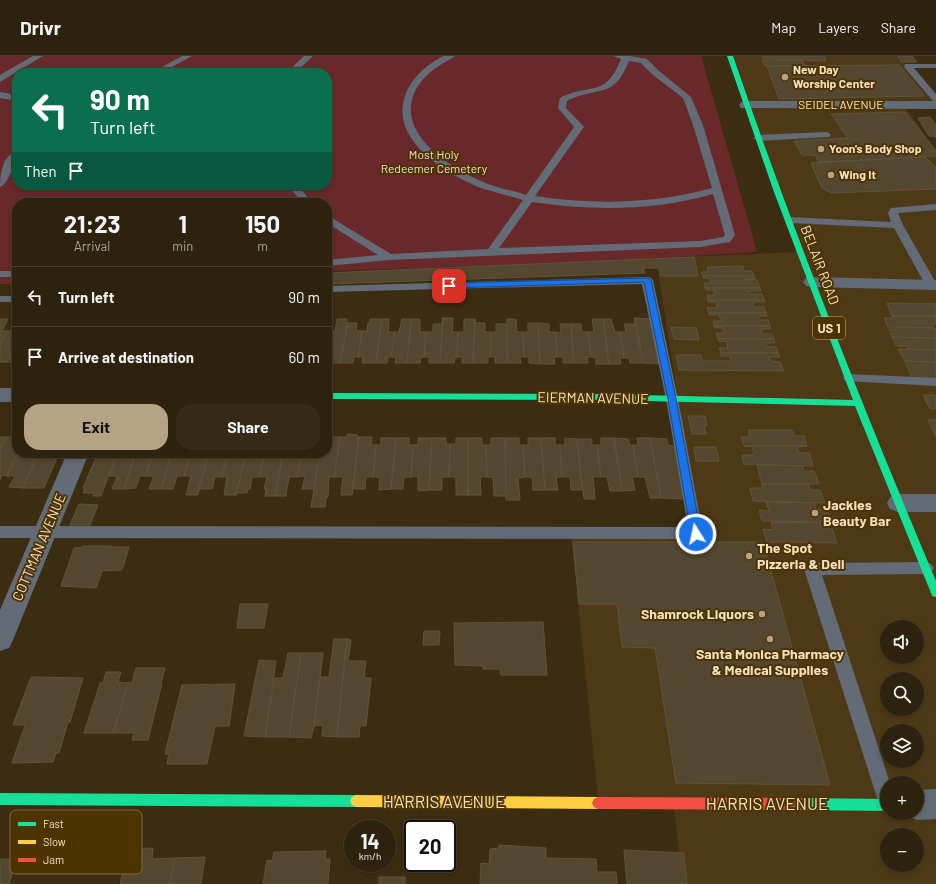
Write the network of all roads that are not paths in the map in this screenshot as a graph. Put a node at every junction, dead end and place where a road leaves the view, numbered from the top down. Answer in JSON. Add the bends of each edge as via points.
{"nodes":[{"id":1,"x":39,"y":56,"type":"edge"},
{"id":2,"x":188,"y":56,"type":"edge"},
{"id":3,"x":309,"y":56,"type":"edge"},
{"id":4,"x":450,"y":56,"type":"edge"},
{"id":5,"x":730,"y":56,"type":"edge"},
{"id":6,"x":621,"y":57,"type":"edge"},
{"id":7,"x":645,"y":58,"type":"edge"},
{"id":8,"x":936,"y":66,"type":"edge"},
{"id":9,"x":19,"y":68,"type":"edge"},
{"id":10,"x":165,"y":68,"type":"edge"},
{"id":11,"x":296,"y":68,"type":"edge"},
{"id":12,"x":12,"y":72,"type":"edge"},
{"id":13,"x":0,"y":79,"type":"edge"},
{"id":14,"x":0,"y":94,"type":"edge"},
{"id":15,"x":12,"y":97,"type":"edge"},
{"id":16,"x":936,"y":99,"type":"edge"},
{"id":17,"x":746,"y":105,"type":"junction"},
{"id":18,"x":936,"y":105,"type":"edge"},
{"id":19,"x":826,"y":135,"type":"dead end"},
{"id":20,"x":758,"y":138,"type":"junction"},
{"id":21,"x":12,"y":159,"type":"edge"},
{"id":22,"x":0,"y":184,"type":"edge"},
{"id":23,"x":296,"y":190,"type":"edge"},
{"id":24,"x":716,"y":190,"type":"junction"},
{"id":25,"x":304,"y":198,"type":"edge"},
{"id":26,"x":530,"y":198,"type":"junction"},
{"id":27,"x":936,"y":207,"type":"edge"},
{"id":28,"x":789,"y":220,"type":"junction"},
{"id":29,"x":332,"y":221,"type":"edge"},
{"id":30,"x":898,"y":224,"type":"junction"},
{"id":31,"x":491,"y":252,"type":"junction"},
{"id":32,"x":389,"y":257,"type":"junction"},
{"id":33,"x":332,"y":263,"type":"edge"},
{"id":34,"x":0,"y":274,"type":"edge"},
{"id":35,"x":12,"y":274,"type":"edge"},
{"id":36,"x":812,"y":282,"type":"junction"},
{"id":37,"x":934,"y":284,"type":"edge"},
{"id":38,"x":332,"y":289,"type":"edge"},
{"id":39,"x":12,"y":298,"type":"edge"},
{"id":40,"x":0,"y":299,"type":"edge"},
{"id":41,"x":849,"y":378,"type":"junction"},
{"id":42,"x":936,"y":382,"type":"edge"},
{"id":43,"x":0,"y":395,"type":"edge"},
{"id":44,"x":12,"y":395,"type":"edge"},
{"id":45,"x":332,"y":396,"type":"edge"},
{"id":46,"x":672,"y":399,"type":"junction"},
{"id":47,"x":859,"y":402,"type":"junction"},
{"id":48,"x":76,"y":458,"type":"edge"},
{"id":49,"x":898,"y":503,"type":"junction"},
{"id":50,"x":936,"y":503,"type":"edge"},
{"id":51,"x":0,"y":532,"type":"edge"},
{"id":52,"x":45,"y":533,"type":"junction"},
{"id":53,"x":926,"y":568,"type":"junction"},
{"id":54,"x":936,"y":592,"type":"edge"},
{"id":55,"x":0,"y":640,"type":"edge"},
{"id":56,"x":880,"y":779,"type":"edge"},
{"id":57,"x":0,"y":799,"type":"edge"},
{"id":58,"x":924,"y":804,"type":"edge"},
{"id":59,"x":936,"y":804,"type":"edge"},
{"id":60,"x":880,"y":805,"type":"edge"}],
"edges":[{"from":1,"to":9,"type":"lane"},
{"from":2,"to":10,"type":"lane"},
{"from":3,"to":11,"type":"lane"},
{"from":4,"to":26,"type":"lane","via":[[423,74],[408,95],[406,114],[412,132],[432,155],[453,170],[491,187]]},
{"from":5,"to":17,"type":"street","name":"BELAIR ROAD","number":"US 1"},
{"from":6,"to":7,"type":"lane"},
{"from":6,"to":26,"type":"lane","via":[[615,80],[606,87],[570,95],[563,100],[562,108],[580,127]]},
{"from":7,"to":24,"type":"lane","via":[[656,73],[687,98],[698,125]]},
{"from":8,"to":16,"type":"lane","via":[[908,66]]},
{"from":12,"to":13,"type":"lane"},
{"from":14,"to":15,"type":"lane"},
{"from":17,"to":18,"type":"street","name":"SEIDEL AVENUE"},
{"from":17,"to":20,"type":"street","name":"BELAIR ROAD","number":"US 1"},
{"from":19,"to":20,"type":"lane"},
{"from":20,"to":28,"type":"street","name":"BELAIR ROAD","number":"US 1"},
{"from":21,"to":22,"type":"lane"},
{"from":23,"to":25,"type":"lane"},
{"from":24,"to":26,"type":"lane","via":[[681,201],[620,206],[569,204]]},
{"from":24,"to":31,"type":"lane","via":[[730,235],[726,240],[700,244]]},
{"from":26,"to":31,"type":"lane"},
{"from":27,"to":30,"type":"lane","via":[[895,210]]},
{"from":28,"to":30,"type":"lane"},
{"from":28,"to":36,"type":"street","name":"BELAIR ROAD","number":"US 1"},
{"from":29,"to":32,"type":"lane"},
{"from":30,"to":37,"type":"lane"},
{"from":31,"to":32,"type":"lane"},
{"from":32,"to":33,"type":"lane"},
{"from":34,"to":35,"type":"lane"},
{"from":36,"to":37,"type":"street"},
{"from":36,"to":41,"type":"street","name":"BELAIR ROAD","number":"US 1"},
{"from":38,"to":46,"type":"lane","via":[[647,280]]},
{"from":39,"to":40,"type":"lane"},
{"from":41,"to":42,"type":"lane"},
{"from":41,"to":47,"type":"street","name":"BELAIR ROAD","number":"US 1"},
{"from":43,"to":44,"type":"street"},
{"from":45,"to":46,"type":"street","name":"EIERMAN AVENUE"},
{"from":46,"to":47,"type":"street","name":"EIERMAN AVENUE"},
{"from":46,"to":52,"type":"lane","via":[[696,534]]},
{"from":47,"to":49,"type":"street","name":"BELAIR ROAD","number":"US 1"},
{"from":48,"to":52,"type":"street","name":"COTTMAN AVENUE"},
{"from":49,"to":50,"type":"street"},
{"from":49,"to":53,"type":"street","name":"BELAIR ROAD","number":"US 1"},
{"from":51,"to":52,"type":"lane"},
{"from":52,"to":55,"type":"street","name":"COTTMAN AVENUE"},
{"from":53,"to":54,"type":"street","name":"BELAIR ROAD","number":"US 1"},
{"from":53,"to":56,"type":"lane","via":[[812,569]]},
{"from":57,"to":60,"type":"street","name":"HARRIS AVENUE"},
{"from":58,"to":59,"type":"street"}]}
